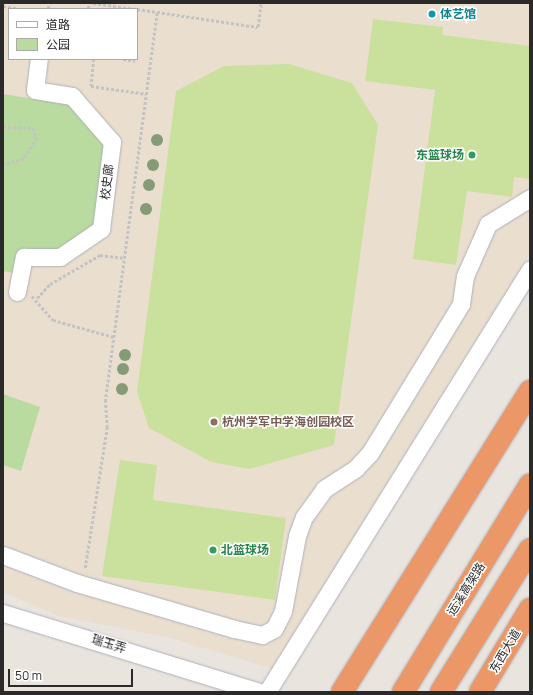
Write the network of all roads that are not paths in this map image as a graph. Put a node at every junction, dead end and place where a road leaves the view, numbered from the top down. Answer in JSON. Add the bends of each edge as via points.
{"nodes":[{"id":1,"x":39,"y":60,"type":"edge"},
{"id":2,"x":530,"y":198,"type":"edge"},
{"id":3,"x":530,"y":269,"type":"edge"},
{"id":4,"x":17,"y":292,"type":"road end"},
{"id":5,"x":530,"y":391,"type":"edge"},
{"id":6,"x":530,"y":485,"type":"edge"},
{"id":7,"x":530,"y":549,"type":"edge"},
{"id":8,"x":3,"y":555,"type":"edge"},
{"id":9,"x":530,"y":609,"type":"edge"},
{"id":10,"x":3,"y":613,"type":"edge"},
{"id":11,"x":259,"y":692,"type":"edge"},
{"id":12,"x":267,"y":692,"type":"edge"},
{"id":13,"x":342,"y":692,"type":"edge"},
{"id":14,"x":402,"y":692,"type":"edge"},
{"id":15,"x":441,"y":692,"type":"edge"},
{"id":16,"x":480,"y":692,"type":"edge"}],
"edges":[{"from":1,"to":4,"type":"street","name":"校史廊","via":[[35,90],[72,96],[112,142],[101,229],[60,257],[24,258]]},
{"from":2,"to":8,"type":"street","via":[[488,224],[465,276],[461,304],[370,453],[356,468],[324,489],[304,517],[297,536],[283,611],[274,629],[262,635],[248,632],[83,584]]},
{"from":3,"to":12,"type":"street"},
{"from":5,"to":13,"type":"highway"},
{"from":6,"to":14,"type":"highway","name":"运溪高架路"},
{"from":7,"to":15,"type":"highway"},
{"from":9,"to":16,"type":"highway","name":"东西大道"},
{"from":10,"to":11,"type":"street","name":"瑞玉弄"}]}
